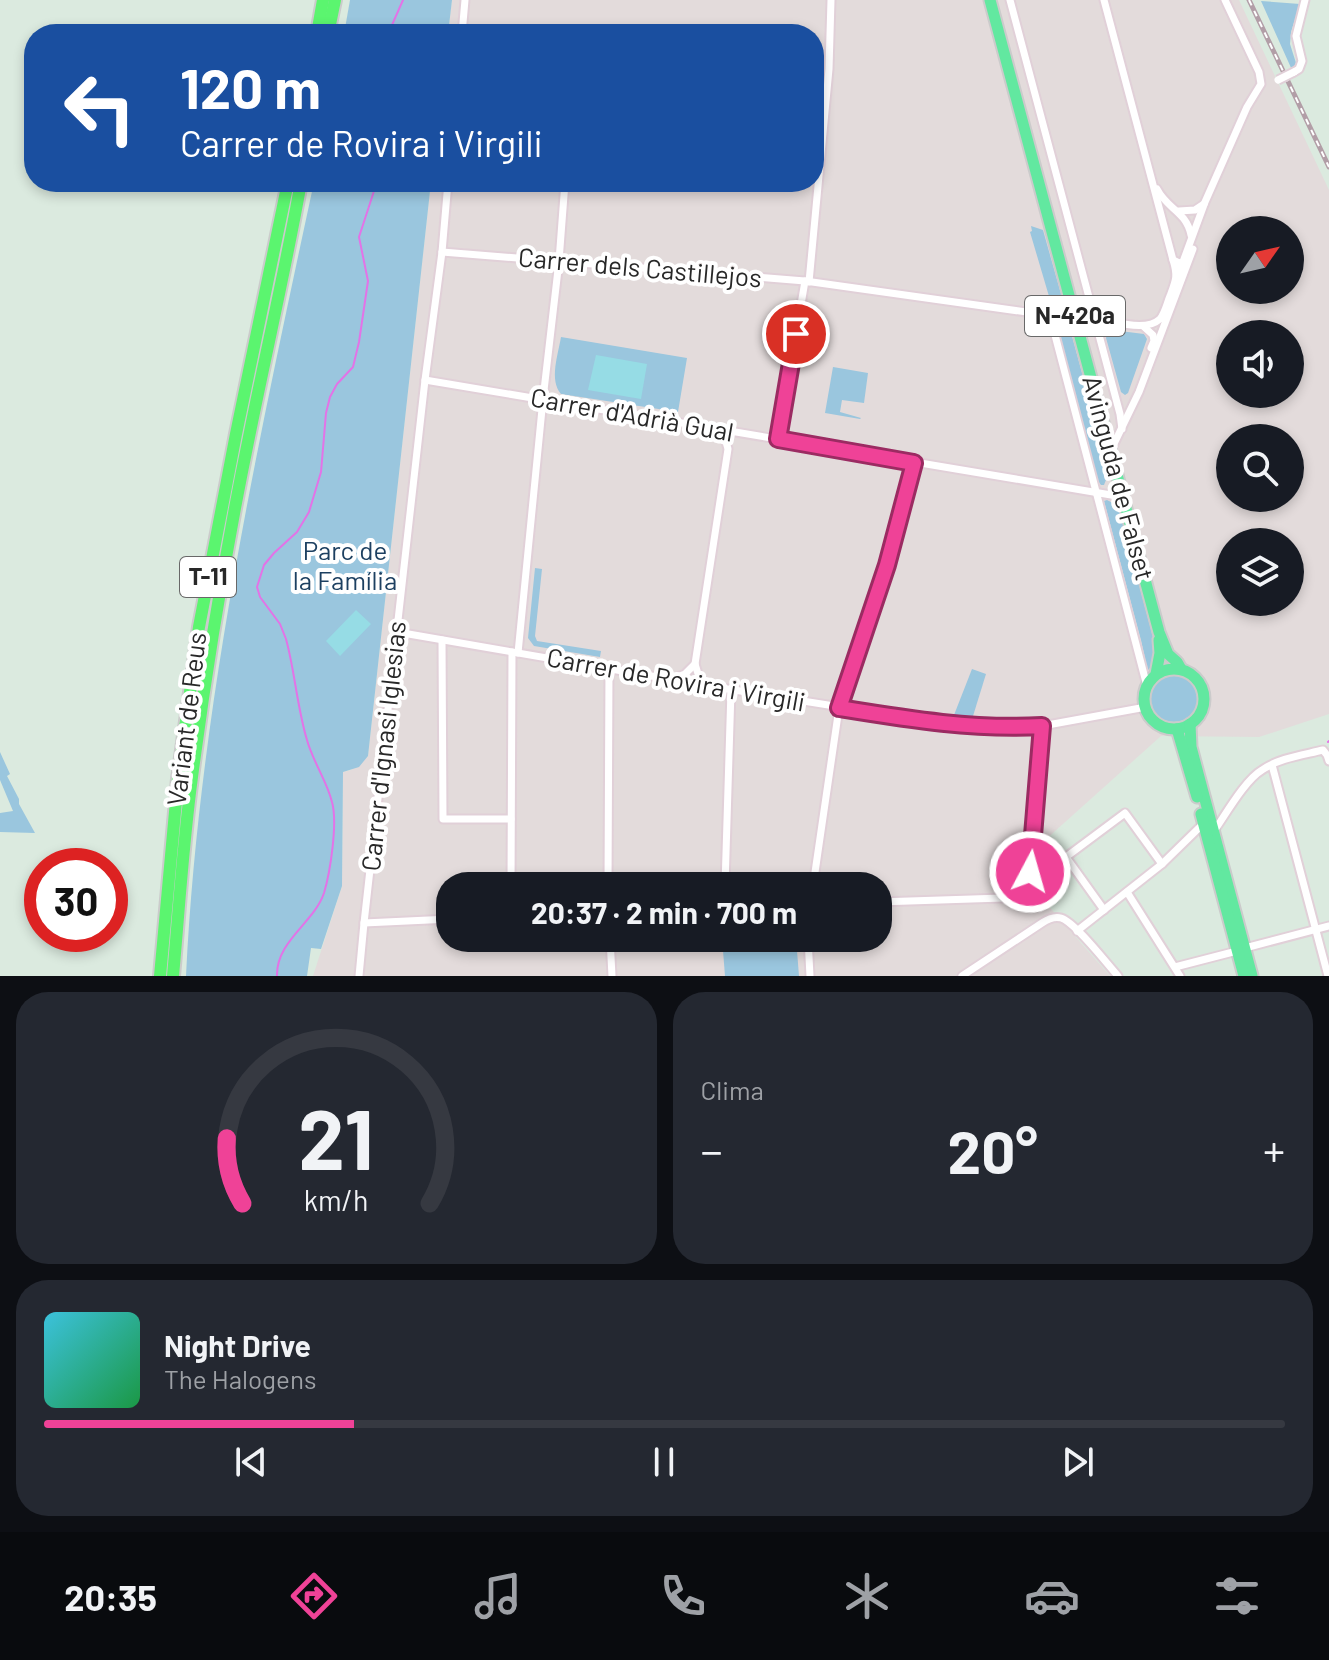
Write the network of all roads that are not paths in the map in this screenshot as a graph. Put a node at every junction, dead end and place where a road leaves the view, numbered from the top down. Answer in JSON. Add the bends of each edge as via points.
{"nodes":[{"id":1,"x":323,"y":0,"type":"edge"},
{"id":2,"x":335,"y":0,"type":"edge"},
{"id":3,"x":465,"y":0,"type":"edge"},
{"id":4,"x":831,"y":0,"type":"edge"},
{"id":5,"x":990,"y":0,"type":"edge"},
{"id":6,"x":1010,"y":0,"type":"edge"},
{"id":7,"x":1104,"y":0,"type":"edge"},
{"id":8,"x":1225,"y":0,"type":"edge"},
{"id":9,"x":1305,"y":0,"type":"edge"},
{"id":10,"x":319,"y":24,"type":"edge"},
{"id":11,"x":330,"y":24,"type":"edge"},
{"id":12,"x":463,"y":24,"type":"edge"},
{"id":13,"x":1258,"y":89,"type":"junction"},
{"id":14,"x":824,"y":123,"type":"edge"},
{"id":15,"x":1219,"y":173,"type":"junction"},
{"id":16,"x":1151,"y":176,"type":"junction"},
{"id":17,"x":286,"y":192,"type":"edge"},
{"id":18,"x":299,"y":192,"type":"edge"},
{"id":19,"x":447,"y":192,"type":"edge"},
{"id":20,"x":564,"y":192,"type":"edge"},
{"id":21,"x":817,"y":192,"type":"edge"},
{"id":22,"x":1205,"y":202,"type":"junction"},
{"id":23,"x":1178,"y":211,"type":"junction"},
{"id":24,"x":1192,"y":238,"type":"junction"},
{"id":25,"x":442,"y":252,"type":"junction"},
{"id":26,"x":1173,"y":260,"type":"junction"},
{"id":27,"x":1187,"y":260,"type":"junction"},
{"id":28,"x":559,"y":261,"type":"junction"},
{"id":29,"x":1177,"y":278,"type":"junction"},
{"id":30,"x":807,"y":282,"type":"junction"},
{"id":31,"x":1093,"y":315,"type":"junction"},
{"id":32,"x":1050,"y":316,"type":"junction"},
{"id":33,"x":1076,"y":319,"type":"junction"},
{"id":34,"x":1142,"y":326,"type":"junction"},
{"id":35,"x":425,"y":380,"type":"junction"},
{"id":36,"x":543,"y":399,"type":"junction"},
{"id":37,"x":1122,"y":429,"type":"junction"},
{"id":38,"x":715,"y":430,"type":"junction"},
{"id":39,"x":745,"y":434,"type":"junction"},
{"id":40,"x":778,"y":439,"type":"junction"},
{"id":41,"x":728,"y":449,"type":"junction"},
{"id":42,"x":1111,"y":450,"type":"junction"},
{"id":43,"x":914,"y":463,"type":"junction"},
{"id":44,"x":1096,"y":492,"type":"junction"},
{"id":45,"x":1123,"y":497,"type":"junction"},
{"id":46,"x":397,"y":632,"type":"junction"},
{"id":47,"x":1159,"y":632,"type":"junction"},
{"id":48,"x":442,"y":640,"type":"junction"},
{"id":49,"x":515,"y":653,"type":"junction"},
{"id":50,"x":695,"y":664,"type":"junction"},
{"id":51,"x":609,"y":669,"type":"junction"},
{"id":52,"x":1181,"y":669,"type":"junction"},
{"id":53,"x":1156,"y":674,"type":"junction"},
{"id":54,"x":670,"y":680,"type":"junction"},
{"id":55,"x":1147,"y":686,"type":"junction"},
{"id":56,"x":715,"y":687,"type":"junction"},
{"id":57,"x":731,"y":690,"type":"junction"},
{"id":58,"x":1146,"y":707,"type":"junction"},
{"id":59,"x":839,"y":708,"type":"junction"},
{"id":60,"x":1190,"y":724,"type":"junction"},
{"id":61,"x":1042,"y":726,"type":"junction"},
{"id":62,"x":1177,"y":729,"type":"junction"},
{"id":63,"x":1329,"y":761,"type":"edge"},
{"id":64,"x":1272,"y":765,"type":"junction"},
{"id":65,"x":511,"y":819,"type":"junction"},
{"id":66,"x":1209,"y":827,"type":"junction"},
{"id":67,"x":1162,"y":864,"type":"junction"},
{"id":68,"x":511,"y":872,"type":"edge"},
{"id":69,"x":608,"y":872,"type":"edge"},
{"id":70,"x":725,"y":872,"type":"edge"},
{"id":71,"x":815,"y":872,"type":"edge"},
{"id":72,"x":1127,"y":892,"type":"junction"},
{"id":73,"x":892,"y":902,"type":"edge"},
{"id":74,"x":1104,"y":910,"type":"junction"},
{"id":75,"x":436,"y":920,"type":"edge"},
{"id":76,"x":364,"y":923,"type":"junction"},
{"id":77,"x":1329,"y":926,"type":"edge"},
{"id":78,"x":1316,"y":929,"type":"junction"},
{"id":79,"x":1077,"y":931,"type":"junction"},
{"id":80,"x":1241,"y":950,"type":"junction"},
{"id":81,"x":611,"y":952,"type":"edge"},
{"id":82,"x":809,"y":952,"type":"edge"},
{"id":83,"x":1175,"y":967,"type":"junction"},
{"id":84,"x":160,"y":976,"type":"edge"},
{"id":85,"x":173,"y":976,"type":"edge"},
{"id":86,"x":359,"y":976,"type":"edge"},
{"id":87,"x":612,"y":976,"type":"edge"},
{"id":88,"x":810,"y":976,"type":"edge"},
{"id":89,"x":962,"y":976,"type":"edge"},
{"id":90,"x":1118,"y":976,"type":"edge"},
{"id":91,"x":1180,"y":976,"type":"edge"},
{"id":92,"x":1244,"y":976,"type":"edge"},
{"id":93,"x":1252,"y":976,"type":"edge"},
{"id":94,"x":1328,"y":976,"type":"edge"}],
"edges":[{"from":1,"to":10,"type":"highway"},
{"from":2,"to":11,"type":"highway"},
{"from":3,"to":12,"type":"street"},
{"from":4,"to":14,"type":"street"},
{"from":5,"to":33,"type":"main road","name":"Avinguda de Falset","number":"N-420a"},
{"from":6,"to":31,"type":"street","name":"Avinguda de Falset"},
{"from":7,"to":16,"type":"street"},
{"from":8,"to":13,"type":"street","via":[[1259,72]]},
{"from":9,"to":13,"type":"street","bridge":true,"via":[[1296,36],[1299,69]]},
{"from":13,"to":15,"type":"street"},
{"from":15,"to":22,"type":"street"},
{"from":15,"to":27,"type":"street"},
{"from":16,"to":23,"type":"street","via":[[1162,199]]},
{"from":16,"to":26,"type":"street"},
{"from":17,"to":84,"type":"highway","name":"Variant de Reus","number":"T-11","via":[[199,627]]},
{"from":18,"to":85,"type":"highway","name":"Variant de Reus","number":"T-11","via":[[214,631],[192,778]]},
{"from":19,"to":25,"type":"street","name":"Carrer d'Ignasi Iglesias"},
{"from":20,"to":28,"type":"street"},
{"from":21,"to":30,"type":"street"},
{"from":22,"to":23,"type":"street","via":[[1195,210]]},
{"from":22,"to":24,"type":"street"},
{"from":23,"to":24,"type":"street"},
{"from":24,"to":27,"type":"street"},
{"from":25,"to":28,"type":"street","name":"Carrer dels Castillejos"},
{"from":25,"to":35,"type":"street","name":"Carrer d'Ignasi Iglesias"},
{"from":26,"to":27,"type":"street"},
{"from":26,"to":29,"type":"street"},
{"from":27,"to":29,"type":"street"},
{"from":27,"to":37,"type":"street"},
{"from":28,"to":30,"type":"street","name":"Carrer dels Castillejos"},
{"from":28,"to":36,"type":"street"},
{"from":29,"to":34,"type":"street","via":[[1161,317]]},
{"from":30,"to":32,"type":"street","name":"Carrer dels Castillejos"},
{"from":30,"to":40,"type":"street"},
{"from":31,"to":34,"type":"street"},
{"from":31,"to":37,"type":"street","name":"Avinguda de Falset"},
{"from":32,"to":33,"type":"street","name":"Carrer dels Castillejos"},
{"from":32,"to":44,"type":"street","name":"Avinguda de Falset"},
{"from":33,"to":42,"type":"main road","name":"Avinguda de Falset","number":"N-420a"},
{"from":34,"to":37,"type":"street","via":[[1152,332],[1154,341]]},
{"from":35,"to":36,"type":"street","name":"Carrer d'Adrià Gual"},
{"from":35,"to":46,"type":"street","name":"Carrer d'Ignasi Iglesias"},
{"from":36,"to":38,"type":"street","name":"Carrer d'Adrià Gual"},
{"from":36,"to":49,"type":"street"},
{"from":37,"to":42,"type":"street"},
{"from":38,"to":39,"type":"street","name":"Carrer d'Adrià Gual"},
{"from":38,"to":41,"type":"street"},
{"from":39,"to":40,"type":"street","name":"Carrer d'Adrià Gual"},
{"from":39,"to":41,"type":"street"},
{"from":40,"to":43,"type":"street","name":"Carrer d'Adrià Gual"},
{"from":41,"to":50,"type":"street"},
{"from":42,"to":45,"type":"main road","name":"Avinguda de Falset","number":"N-420a"},
{"from":43,"to":44,"type":"street","name":"Carrer d'Adrià Gual"},
{"from":43,"to":59,"type":"street"},
{"from":44,"to":45,"type":"street","name":"Carrer d'Adrià Gual"},
{"from":44,"to":55,"type":"street","name":"Avinguda de Falset"},
{"from":45,"to":47,"type":"main road","name":"Avinguda de Falset","number":"N-420a"},
{"from":46,"to":48,"type":"street","name":"Carrer de Rovira i Virgili"},
{"from":46,"to":76,"type":"street","name":"Carrer d'Ignasi Iglesias"},
{"from":47,"to":52,"type":"main road","name":"Avinguda de Falset","number":"N-420a"},
{"from":47,"to":53,"type":"main road","name":"Avinguda de Falset","number":"N-420a"},
{"from":48,"to":49,"type":"street","name":"Carrer de Rovira i Virgili"},
{"from":48,"to":65,"type":"street","via":[[443,819]]},
{"from":49,"to":51,"type":"street","name":"Carrer de Rovira i Virgili"},
{"from":49,"to":65,"type":"street"},
{"from":50,"to":54,"type":"street"},
{"from":50,"to":56,"type":"street","via":[[699,677]]},
{"from":51,"to":54,"type":"street","name":"Carrer de Rovira i Virgili"},
{"from":51,"to":69,"type":"street"},
{"from":52,"to":53,"type":"main road"},
{"from":52,"to":60,"type":"main road","number":"N-420a","via":[[1202,686],[1202,709]]},
{"from":53,"to":55,"type":"main road"},
{"from":54,"to":56,"type":"street","name":"Carrer de Rovira i Virgili"},
{"from":55,"to":58,"type":"main road"},
{"from":56,"to":57,"type":"street","name":"Carrer de Rovira i Virgili"},
{"from":57,"to":59,"type":"street","name":"Carrer de Rovira i Virgili"},
{"from":57,"to":70,"type":"street"},
{"from":58,"to":61,"type":"street","name":"Carrer de Rovira i Virgili"},
{"from":58,"to":62,"type":"main road","via":[[1155,722]]},
{"from":59,"to":61,"type":"street","name":"Carrer de Rovira i Virgili","via":[[954,725]]},
{"from":59,"to":71,"type":"street"},
{"from":60,"to":62,"type":"main road"},
{"from":60,"to":66,"type":"main road","number":"N-420a"},
{"from":61,"to":73,"type":"street","via":[[1032,863],[1024,885],[1003,898]]},
{"from":62,"to":66,"type":"main road","number":"N-420a"},
{"from":63,"to":64,"type":"street","via":[[1323,750]]},
{"from":64,"to":66,"type":"street","via":[[1252,778]]},
{"from":64,"to":78,"type":"street"},
{"from":65,"to":68,"type":"street"},
{"from":66,"to":67,"type":"street"},
{"from":66,"to":80,"type":"main road","number":"N-420a"},
{"from":67,"to":72,"type":"street"},
{"from":67,"to":74,"type":"street","via":[[1125,813],[1066,857]]},
{"from":72,"to":74,"type":"street"},
{"from":72,"to":83,"type":"street"},
{"from":74,"to":79,"type":"street"},
{"from":75,"to":76,"type":"street"},
{"from":76,"to":86,"type":"street","name":"Carrer d'Ignasi Iglesias"},
{"from":77,"to":78,"type":"street"},
{"from":78,"to":80,"type":"street"},
{"from":78,"to":94,"type":"street"},
{"from":79,"to":89,"type":"street","via":[[1064,919],[1053,918]]},
{"from":79,"to":90,"type":"street"},
{"from":80,"to":83,"type":"street"},
{"from":80,"to":92,"type":"main road","number":"N-420a"},
{"from":80,"to":93,"type":"main road","number":"N-420a"},
{"from":81,"to":87,"type":"street"},
{"from":82,"to":88,"type":"street"},
{"from":83,"to":91,"type":"street"}]}
